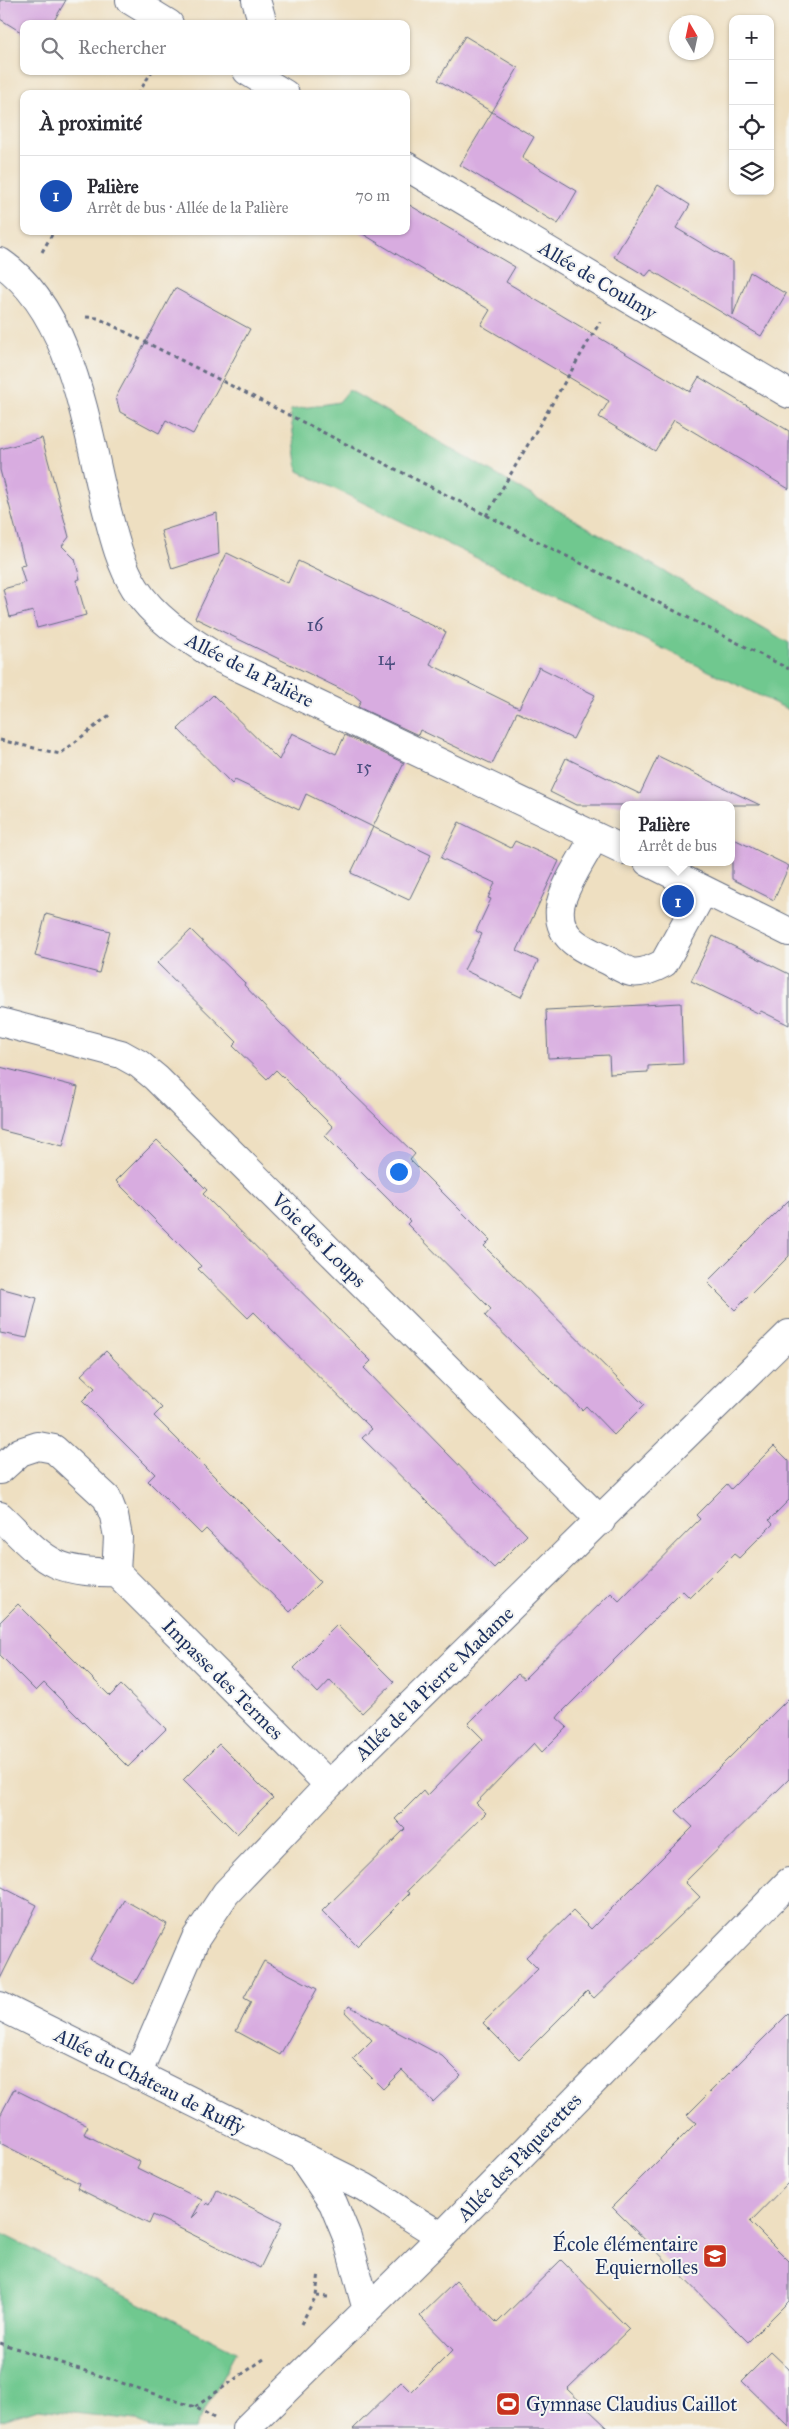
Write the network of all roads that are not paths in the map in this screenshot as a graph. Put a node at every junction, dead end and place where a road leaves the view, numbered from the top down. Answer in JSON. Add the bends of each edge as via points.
{"nodes":[{"id":1,"x":130,"y":0,"type":"edge"},
{"id":2,"x":256,"y":0,"type":"edge"},
{"id":3,"x":162,"y":20,"type":"edge"},
{"id":4,"x":261,"y":20,"type":"edge"},
{"id":5,"x":254,"y":75,"type":"edge"},
{"id":6,"x":279,"y":90,"type":"edge"},
{"id":7,"x":410,"y":168,"type":"edge"},
{"id":8,"x":0,"y":262,"type":"edge"},
{"id":9,"x":789,"y":394,"type":"edge"},
{"id":10,"x":595,"y":836,"type":"junction"},
{"id":11,"x":620,"y":848,"type":"edge"},
{"id":12,"x":656,"y":866,"type":"edge"},
{"id":13,"x":704,"y":890,"type":"junction"},
{"id":14,"x":789,"y":932,"type":"edge"},
{"id":15,"x":0,"y":1022,"type":"edge"},
{"id":16,"x":789,"y":1334,"type":"edge"},
{"id":17,"x":0,"y":1470,"type":"edge"},
{"id":18,"x":0,"y":1516,"type":"edge"},
{"id":19,"x":601,"y":1521,"type":"junction"},
{"id":20,"x":116,"y":1572,"type":"junction"},
{"id":21,"x":329,"y":1785,"type":"junction"},
{"id":22,"x":789,"y":1882,"type":"edge"},
{"id":23,"x":0,"y":2006,"type":"edge"},
{"id":24,"x":137,"y":2075,"type":"junction"},
{"id":25,"x":301,"y":2156,"type":"junction"},
{"id":26,"x":442,"y":2236,"type":"junction"},
{"id":27,"x":368,"y":2310,"type":"junction"},
{"id":28,"x":233,"y":2426,"type":"edge"}],
"edges":[{"from":1,"to":3,"type":"street"},
{"from":2,"to":4,"type":"street"},
{"from":5,"to":6,"type":"street"},
{"from":7,"to":9,"type":"street","name":"Allée de Coulmy"},
{"from":8,"to":10,"type":"street","name":"Allée de la Palière","via":[[31,290],[62,342],[123,564],[135,588],[156,614],[184,637],[216,656]]},
{"from":10,"to":11,"type":"street","name":"Allée de la Palière"},
{"from":10,"to":13,"type":"street","via":[[560,907],[560,922],[566,935],[579,947],[632,972],[652,970],[664,963]]},
{"from":12,"to":13,"type":"street"},
{"from":13,"to":14,"type":"street"},
{"from":15,"to":19,"type":"street","name":"Voie des Loups","via":[[120,1054],[156,1078]]},
{"from":16,"to":19,"type":"street","name":"Allée de la Pierre Madame"},
{"from":17,"to":20,"type":"street","via":[[20,1452],[38,1446],[54,1449],[107,1498],[118,1537]]},
{"from":18,"to":20,"type":"street","via":[[46,1560],[87,1573]]},
{"from":19,"to":21,"type":"street","name":"Allée de la Pierre Madame"},
{"from":20,"to":21,"type":"street","name":"Impasse des Termes"},
{"from":21,"to":24,"type":"street","name":"Allée de la Pierre Madame","via":[[226,1893],[209,1916],[196,1938]]},
{"from":22,"to":26,"type":"street","name":"Allée des Pâquerettes"},
{"from":23,"to":24,"type":"street","name":"Allée du Château de Ruffy"},
{"from":24,"to":25,"type":"street","name":"Allée du Château de Ruffy"},
{"from":25,"to":26,"type":"street","name":"Allée du Château de Ruffy","via":[[364,2187]]},
{"from":25,"to":27,"type":"street","name":"Allée du Château de Ruffy","via":[[333,2202],[347,2237]]},
{"from":26,"to":27,"type":"street","name":"Allée des Pâquerettes"},
{"from":27,"to":28,"type":"street","name":"Allée des Pâquerettes"}]}
